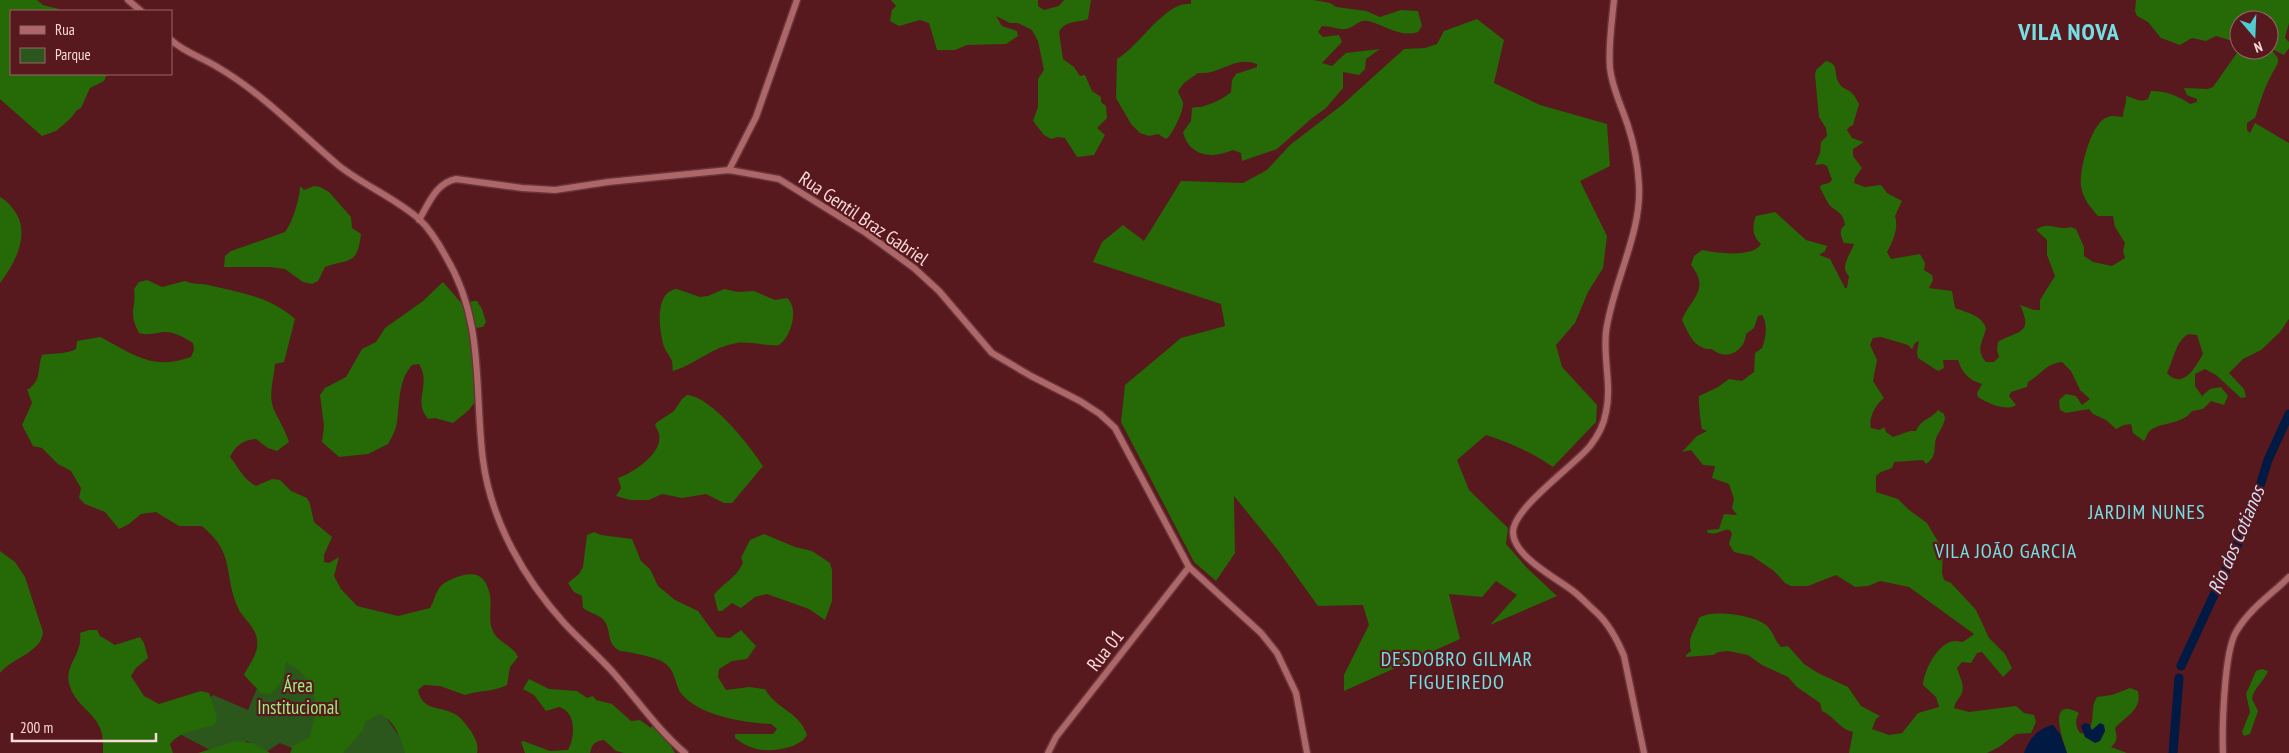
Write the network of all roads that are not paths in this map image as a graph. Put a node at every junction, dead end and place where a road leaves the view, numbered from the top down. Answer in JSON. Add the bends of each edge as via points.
{"nodes":[{"id":1,"x":128,"y":0,"type":"edge"},
{"id":2,"x":797,"y":0,"type":"edge"},
{"id":3,"x":1614,"y":0,"type":"edge"},
{"id":4,"x":140,"y":10,"type":"edge"},
{"id":5,"x":172,"y":41,"type":"edge"},
{"id":6,"x":729,"y":170,"type":"junction"},
{"id":7,"x":419,"y":220,"type":"junction"},
{"id":8,"x":1189,"y":567,"type":"junction"},
{"id":9,"x":2289,"y":576,"type":"edge"},
{"id":10,"x":685,"y":753,"type":"edge"},
{"id":11,"x":1048,"y":753,"type":"edge"},
{"id":12,"x":1307,"y":753,"type":"edge"},
{"id":13,"x":1644,"y":753,"type":"edge"},
{"id":14,"x":2223,"y":753,"type":"edge"}],
"edges":[{"from":1,"to":4,"type":"street"},
{"from":2,"to":6,"type":"street","via":[[756,117]]},
{"from":3,"to":13,"type":"street","via":[[1610,69],[1630,135],[1640,196],[1606,331],[1606,412],[1589,448],[1554,478],[1522,514],[1513,533],[1521,551],[1597,613],[1618,640]]},
{"from":5,"to":7,"type":"street","via":[[236,79],[340,167]]},
{"from":6,"to":7,"type":"street","name":"Rua Gentil Braz Gabriel","via":[[698,171],[555,190],[456,179],[446,181],[438,188]]},
{"from":6,"to":8,"type":"street","name":"Rua Gentil Braz Gabriel","via":[[779,179],[866,233],[926,278],[992,353],[1107,419],[1122,438]]},
{"from":7,"to":10,"type":"street","via":[[447,258],[473,324],[483,459],[494,508],[502,527],[539,592]]},
{"from":8,"to":11,"type":"street","name":"Rua 01","via":[[1056,737]]},
{"from":8,"to":12,"type":"street","name":"Rua Gentil Braz Gabriel","via":[[1270,642],[1296,692]]},
{"from":9,"to":14,"type":"street","via":[[2258,604],[2235,633],[2225,692]]}]}
